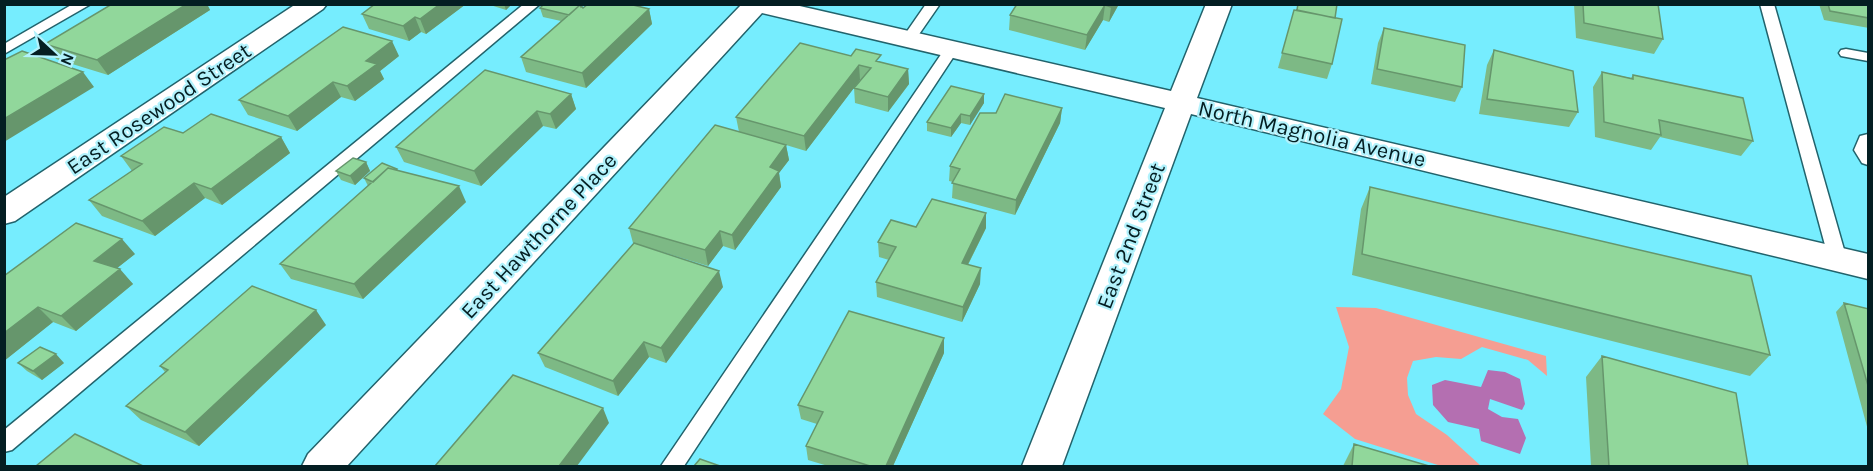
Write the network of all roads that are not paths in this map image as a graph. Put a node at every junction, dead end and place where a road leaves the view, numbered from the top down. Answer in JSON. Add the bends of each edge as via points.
{"nodes":[{"id":1,"x":84,"y":4,"type":"edge"},
{"id":2,"x":314,"y":4,"type":"edge"},
{"id":3,"x":533,"y":4,"type":"edge"},
{"id":4,"x":933,"y":4,"type":"edge"},
{"id":5,"x":1219,"y":4,"type":"edge"},
{"id":6,"x":1767,"y":4,"type":"edge"},
{"id":7,"x":756,"y":5,"type":"edge"},
{"id":8,"x":908,"y":40,"type":"junction"},
{"id":9,"x":4,"y":50,"type":"edge"},
{"id":10,"x":951,"y":50,"type":"junction"},
{"id":11,"x":1846,"y":53,"type":"dead end"},
{"id":12,"x":1869,"y":57,"type":"edge"},
{"id":13,"x":1182,"y":103,"type":"junction"},
{"id":14,"x":1869,"y":139,"type":"edge"},
{"id":15,"x":1869,"y":159,"type":"edge"},
{"id":16,"x":4,"y":213,"type":"edge"},
{"id":17,"x":1838,"y":260,"type":"junction"},
{"id":18,"x":1869,"y":267,"type":"edge"},
{"id":19,"x":4,"y":443,"type":"edge"},
{"id":20,"x":322,"y":466,"type":"edge"},
{"id":21,"x":672,"y":466,"type":"edge"},
{"id":22,"x":1042,"y":466,"type":"edge"}],
"edges":[{"from":1,"to":9,"type":"lane"},
{"from":2,"to":16,"type":"street","name":"East Rosewood Street"},
{"from":3,"to":19,"type":"lane"},
{"from":4,"to":8,"type":"lane"},
{"from":5,"to":13,"type":"street","name":"East 2nd Street"},
{"from":6,"to":17,"type":"lane"},
{"from":7,"to":8,"type":"street","name":"North Magnolia Avenue"},
{"from":7,"to":20,"type":"street","name":"East Hawthorne Place"},
{"from":8,"to":10,"type":"street","name":"North Magnolia Avenue"},
{"from":10,"to":13,"type":"street","name":"North Magnolia Avenue"},
{"from":10,"to":21,"type":"lane"},
{"from":11,"to":12,"type":"lane"},
{"from":13,"to":17,"type":"street","name":"North Magnolia Avenue"},
{"from":13,"to":22,"type":"street","name":"East 2nd Street"},
{"from":14,"to":15,"type":"lane","via":[[1862,150]]},
{"from":17,"to":18,"type":"street","name":"North Magnolia Avenue"}]}
